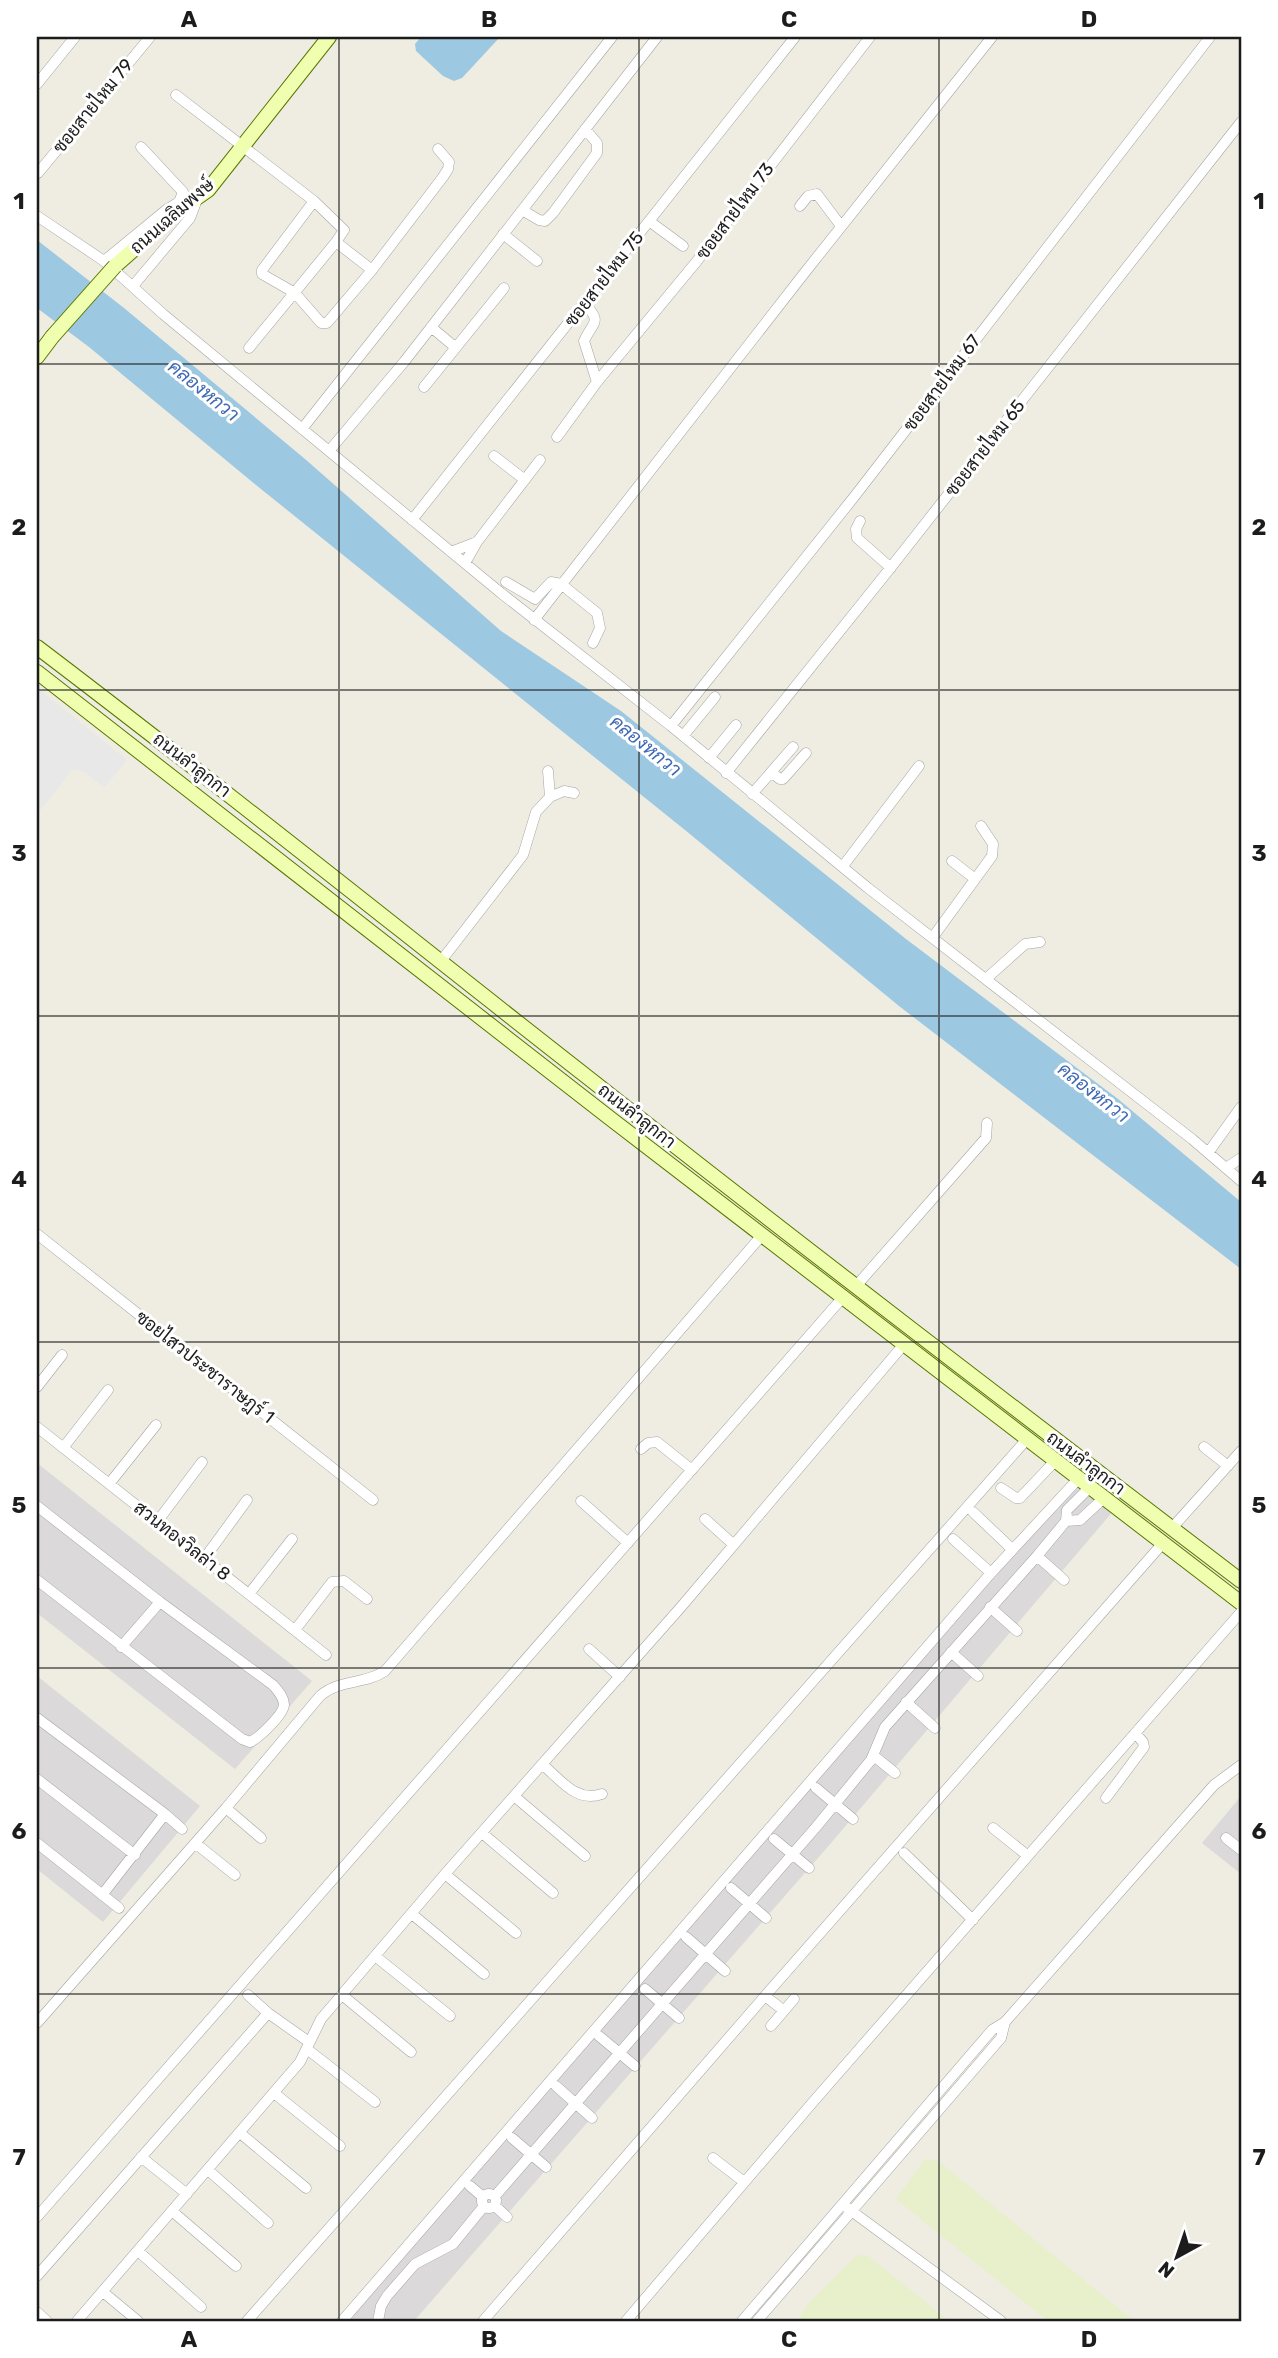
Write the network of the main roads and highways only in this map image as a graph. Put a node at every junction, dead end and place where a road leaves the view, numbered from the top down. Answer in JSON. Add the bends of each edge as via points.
{"nodes":[{"id":1,"x":329,"y":37,"type":"edge"},
{"id":2,"x":37,"y":358,"type":"edge"},
{"id":3,"x":37,"y":647,"type":"edge"},
{"id":4,"x":37,"y":672,"type":"edge"},
{"id":5,"x":1239,"y":1574,"type":"edge"},
{"id":6,"x":1241,"y":1604,"type":"edge"}],
"edges":[{"from":1,"to":2,"type":"main road","name":"ถนนเฉลิมพงษ์","bridge":true,"via":[[203,193],[109,264]]},
{"from":3,"to":5,"type":"main road","name":"ถนนลำลูกกา","via":[[1051,1437]]},
{"from":4,"to":6,"type":"main road","name":"ถนนลำลูกกา"}]}
